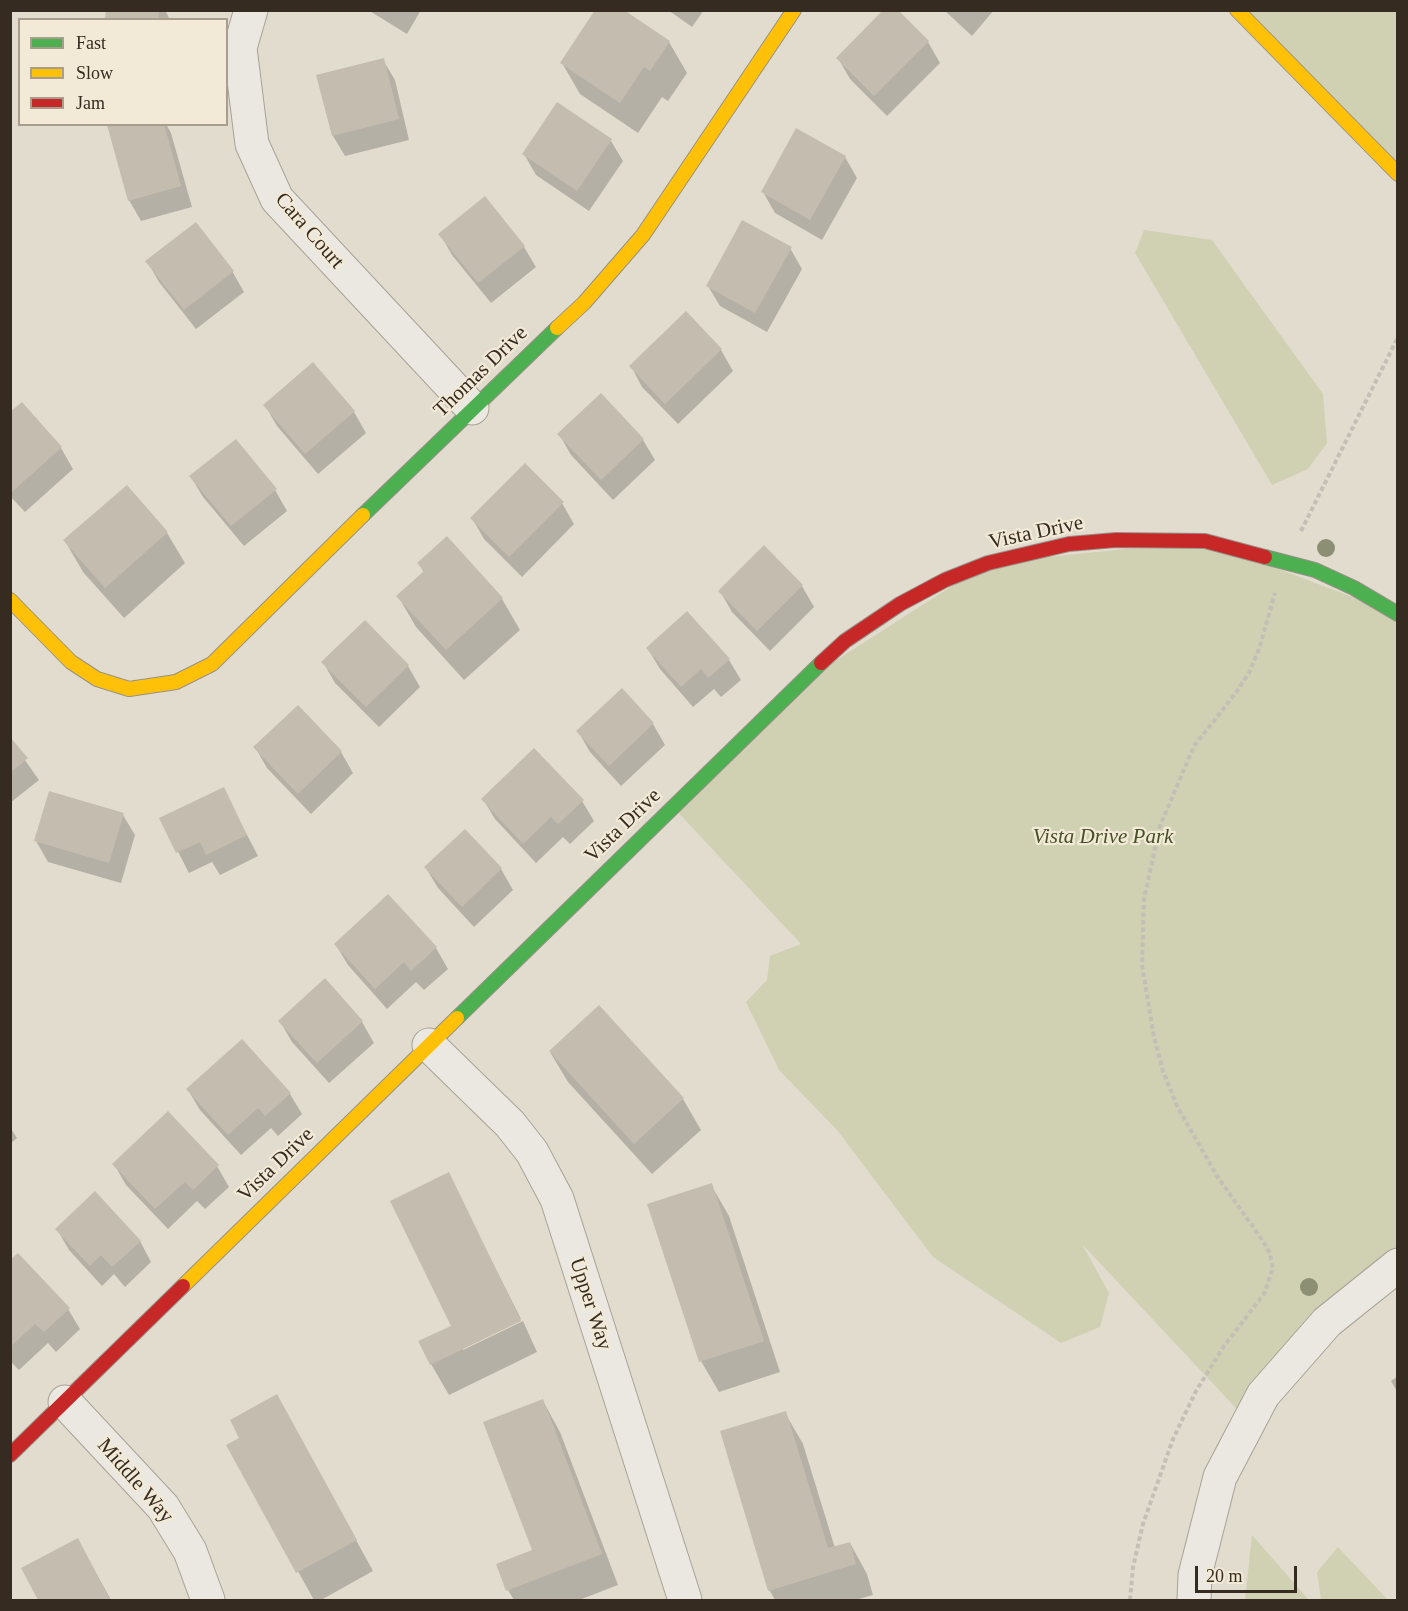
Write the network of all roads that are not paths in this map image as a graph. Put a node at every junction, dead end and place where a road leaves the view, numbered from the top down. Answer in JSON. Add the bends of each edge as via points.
{"nodes":[{"id":1,"x":251,"y":10,"type":"edge"},
{"id":2,"x":794,"y":10,"type":"edge"},
{"id":3,"x":1236,"y":10,"type":"edge"},
{"id":4,"x":1398,"y":174,"type":"edge"},
{"id":5,"x":472,"y":408,"type":"junction"},
{"id":6,"x":10,"y":600,"type":"edge"},
{"id":7,"x":1398,"y":614,"type":"edge"},
{"id":8,"x":429,"y":1045,"type":"junction"},
{"id":9,"x":1398,"y":1265,"type":"edge"},
{"id":10,"x":65,"y":1402,"type":"junction"},
{"id":11,"x":10,"y":1455,"type":"edge"},
{"id":12,"x":208,"y":1600,"type":"edge"},
{"id":13,"x":685,"y":1600,"type":"edge"},
{"id":14,"x":1194,"y":1600,"type":"edge"}],
"edges":[{"from":1,"to":5,"type":"street","name":"Cara Court","via":[[240,48],[252,144],[277,199]]},
{"from":2,"to":5,"type":"street","name":"Thomas Drive","via":[[644,235],[584,303]]},
{"from":3,"to":4,"type":"street"},
{"from":5,"to":6,"type":"street","name":"Thomas Drive","via":[[212,664],[176,681],[129,689],[97,679],[70,662]]},
{"from":7,"to":8,"type":"street","name":"Vista Drive","via":[[1354,588],[1287,560],[1205,541],[1069,544],[988,563],[945,580],[845,641]]},
{"from":8,"to":10,"type":"street","name":"Vista Drive"},
{"from":8,"to":13,"type":"street","name":"Upper Way","via":[[510,1124],[532,1152],[557,1199]]},
{"from":9,"to":14,"type":"street","via":[[1327,1322],[1263,1395],[1220,1477],[1195,1575]]},
{"from":10,"to":11,"type":"street","name":"Vista Drive"},
{"from":10,"to":12,"type":"street","name":"Middle Way","via":[[163,1506],[190,1551]]}]}
